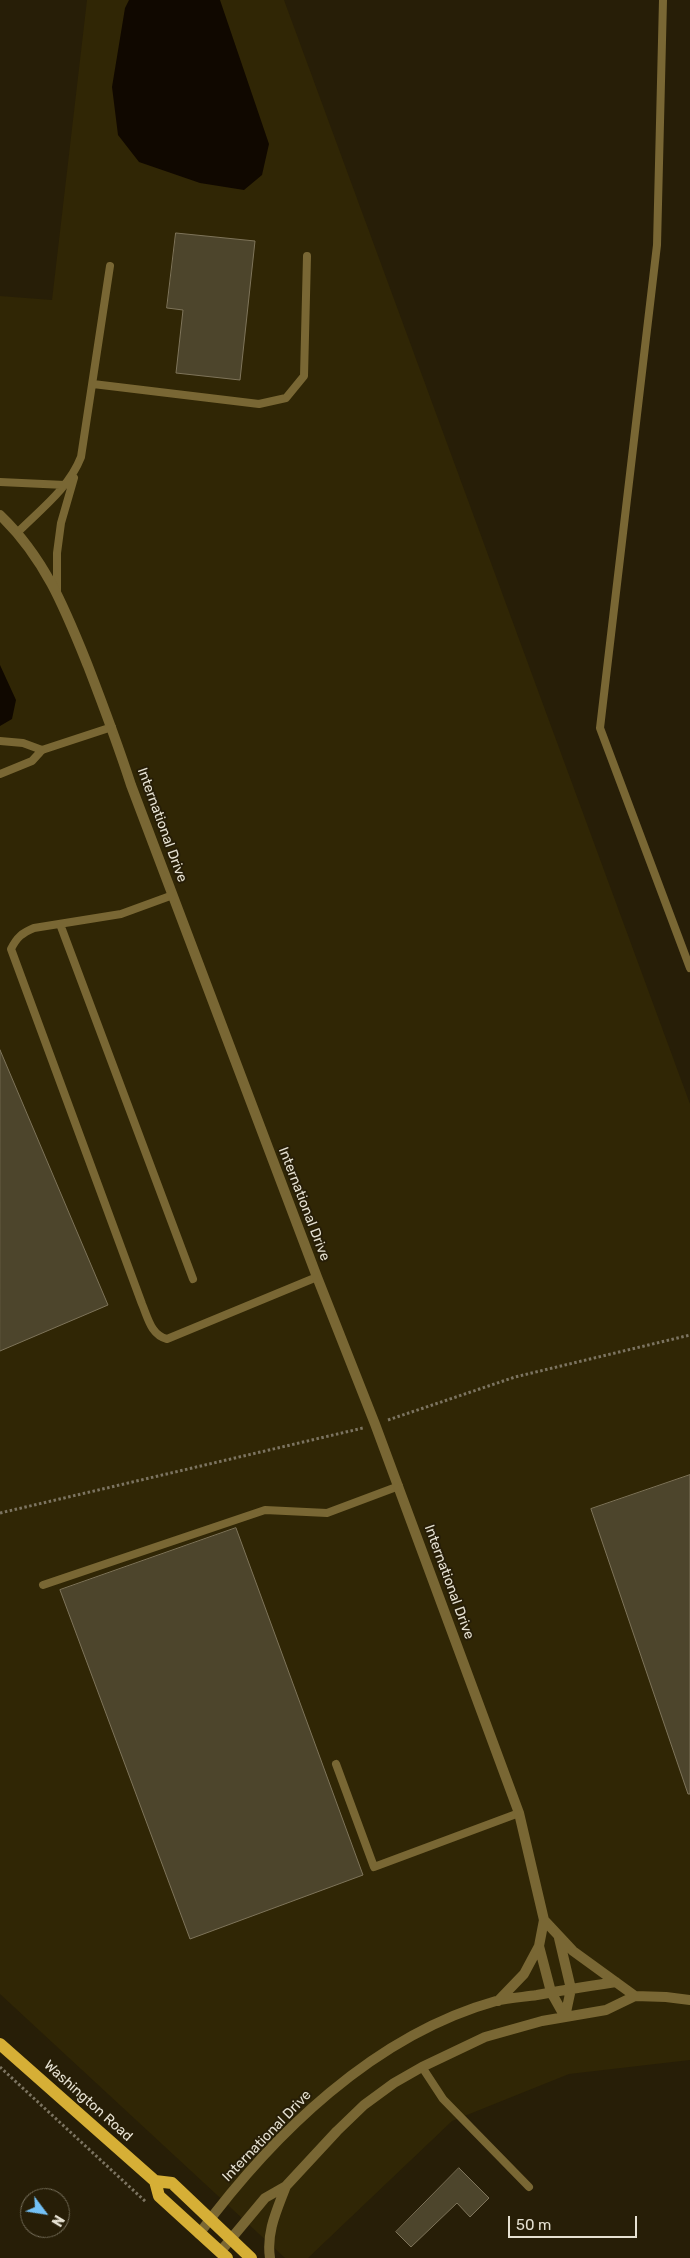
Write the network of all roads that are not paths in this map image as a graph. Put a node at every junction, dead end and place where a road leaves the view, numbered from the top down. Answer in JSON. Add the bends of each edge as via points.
{"nodes":[{"id":1,"x":663,"y":0,"type":"edge"},
{"id":2,"x":307,"y":256,"type":"dead end"},
{"id":3,"x":110,"y":266,"type":"dead end"},
{"id":4,"x":93,"y":384,"type":"junction"},
{"id":5,"x":75,"y":473,"type":"junction"},
{"id":6,"x":0,"y":482,"type":"edge"},
{"id":7,"x":65,"y":485,"type":"junction"},
{"id":8,"x":0,"y":515,"type":"edge"},
{"id":9,"x":18,"y":532,"type":"junction"},
{"id":10,"x":56,"y":590,"type":"junction"},
{"id":11,"x":112,"y":727,"type":"junction"},
{"id":12,"x":0,"y":741,"type":"edge"},
{"id":13,"x":42,"y":750,"type":"junction"},
{"id":14,"x":0,"y":774,"type":"edge"},
{"id":15,"x":173,"y":895,"type":"junction"},
{"id":16,"x":60,"y":924,"type":"junction"},
{"id":17,"x":690,"y":968,"type":"edge"},
{"id":18,"x":317,"y":1277,"type":"junction"},
{"id":19,"x":193,"y":1280,"type":"dead end"},
{"id":20,"x":398,"y":1486,"type":"junction"},
{"id":21,"x":42,"y":1585,"type":"dead end"},
{"id":22,"x":336,"y":1764,"type":"dead end"},
{"id":23,"x":519,"y":1812,"type":"junction"},
{"id":24,"x":544,"y":1920,"type":"junction"},
{"id":25,"x":559,"y":1938,"type":"junction"},
{"id":26,"x":540,"y":1946,"type":"junction"},
{"id":27,"x":616,"y":1982,"type":"junction"},
{"id":28,"x":571,"y":1989,"type":"junction"},
{"id":29,"x":551,"y":1992,"type":"junction"},
{"id":30,"x":635,"y":1996,"type":"junction"},
{"id":31,"x":690,"y":2000,"type":"edge"},
{"id":32,"x":498,"y":2001,"type":"junction"},
{"id":33,"x":565,"y":2017,"type":"junction"},
{"id":34,"x":0,"y":2044,"type":"edge"},
{"id":35,"x":422,"y":2067,"type":"junction"},
{"id":36,"x":155,"y":2182,"type":"junction"},
{"id":37,"x":286,"y":2186,"type":"junction"},
{"id":38,"x":529,"y":2187,"type":"dead end"},
{"id":39,"x":210,"y":2220,"type":"junction"},
{"id":40,"x":199,"y":2234,"type":"junction"},
{"id":41,"x":231,"y":2239,"type":"junction"},
{"id":42,"x":223,"y":2255,"type":"edge"},
{"id":43,"x":251,"y":2258,"type":"edge"},
{"id":44,"x":270,"y":2258,"type":"edge"}],
"edges":[{"from":1,"to":17,"type":"lane","via":[[657,245],[600,728]]},
{"from":2,"to":4,"type":"lane","via":[[304,376],[286,398],[259,404]]},
{"from":3,"to":4,"type":"lane"},
{"from":4,"to":5,"type":"lane","via":[[82,457]]},
{"from":5,"to":7,"type":"lane"},
{"from":5,"to":10,"type":"lane","via":[[61,523]]},
{"from":6,"to":7,"type":"lane"},
{"from":7,"to":9,"type":"lane"},
{"from":8,"to":9,"type":"street","name":"International Drive"},
{"from":9,"to":10,"type":"street","name":"International Drive"},
{"from":10,"to":11,"type":"street","name":"International Drive"},
{"from":11,"to":13,"type":"lane"},
{"from":11,"to":15,"type":"street","name":"International Drive"},
{"from":12,"to":13,"type":"lane","via":[[24,743]]},
{"from":13,"to":14,"type":"lane","via":[[32,761]]},
{"from":15,"to":16,"type":"lane","via":[[122,914]]},
{"from":15,"to":18,"type":"street","name":"International Drive"},
{"from":16,"to":18,"type":"lane","via":[[23,932],[12,949],[154,1331],[167,1339]]},
{"from":16,"to":19,"type":"lane"},
{"from":18,"to":20,"type":"street","name":"International Drive"},
{"from":20,"to":21,"type":"lane","via":[[327,1513],[265,1510]]},
{"from":20,"to":23,"type":"street","name":"International Drive"},
{"from":22,"to":23,"type":"lane","via":[[374,1867]]},
{"from":23,"to":24,"type":"street","name":"International Drive"},
{"from":24,"to":25,"type":"street","name":"International Drive"},
{"from":24,"to":26,"type":"street","name":"International Drive"},
{"from":25,"to":27,"type":"street","name":"International Drive"},
{"from":25,"to":28,"type":"street","name":"International Drive"},
{"from":26,"to":29,"type":"street","name":"International Drive"},
{"from":26,"to":32,"type":"street","name":"International Drive","via":[[524,1974]]},
{"from":27,"to":28,"type":"street","name":"International Drive"},
{"from":27,"to":30,"type":"street","name":"International Drive"},
{"from":28,"to":29,"type":"street","name":"International Drive"},
{"from":28,"to":33,"type":"street","name":"International Drive"},
{"from":29,"to":32,"type":"street","name":"International Drive"},
{"from":29,"to":33,"type":"street","name":"International Drive"},
{"from":30,"to":31,"type":"street"},
{"from":30,"to":33,"type":"street","via":[[606,2010]]},
{"from":32,"to":39,"type":"street","name":"International Drive","via":[[468,2010],[411,2038],[354,2074],[300,2119]]},
{"from":33,"to":35,"type":"street","via":[[485,2037]]},
{"from":34,"to":36,"type":"main road","name":"Washington Road"},
{"from":35,"to":37,"type":"street","via":[[364,2105]]},
{"from":35,"to":38,"type":"lane","via":[[443,2099]]},
{"from":36,"to":39,"type":"main road","name":"Washington Road","via":[[172,2183]]},
{"from":36,"to":40,"type":"main road","name":"Washington Road","via":[[159,2196]]},
{"from":37,"to":41,"type":"street","via":[[265,2198]]},
{"from":37,"to":44,"type":"street","via":[[272,2224]]},
{"from":39,"to":40,"type":"street","name":"International Drive"},
{"from":39,"to":41,"type":"main road","name":"Washington Road"},
{"from":40,"to":42,"type":"main road","name":"Washington Road"},
{"from":41,"to":42,"type":"street"},
{"from":41,"to":43,"type":"main road","name":"Washington Road"}]}
